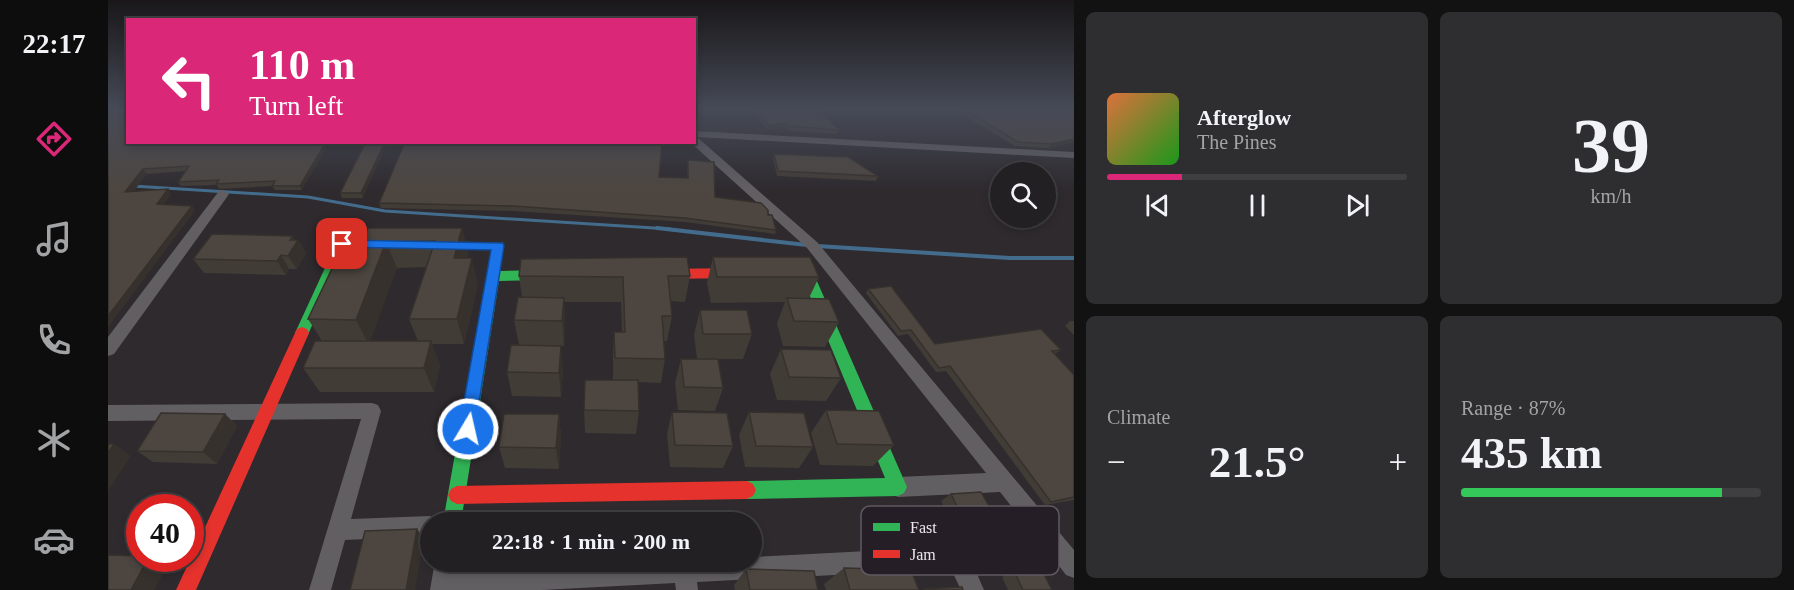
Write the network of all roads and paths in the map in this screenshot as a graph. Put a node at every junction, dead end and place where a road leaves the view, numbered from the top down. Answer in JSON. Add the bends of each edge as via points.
{"nodes":[{"id":1,"x":722,"y":136,"type":"edge"},
{"id":2,"x":696,"y":142,"type":"edge"},
{"id":3,"x":1074,"y":155,"type":"edge"},
{"id":4,"x":223,"y":195,"type":"dead end"},
{"id":5,"x":402,"y":245,"type":"edge"},
{"id":6,"x":426,"y":245,"type":"edge"},
{"id":7,"x":783,"y":272,"type":"edge"},
{"id":8,"x":749,"y":273,"type":"edge"},
{"id":9,"x":644,"y":274,"type":"edge"},
{"id":10,"x":563,"y":275,"type":"edge"},
{"id":11,"x":493,"y":276,"type":"junction"},
{"id":12,"x":108,"y":349,"type":"edge"},
{"id":13,"x":266,"y":412,"type":"junction"},
{"id":14,"x":108,"y":413,"type":"edge"},
{"id":15,"x":1004,"y":482,"type":"junction"},
{"id":16,"x":898,"y":488,"type":"junction"},
{"id":17,"x":457,"y":495,"type":"junction"},
{"id":18,"x":1024,"y":506,"type":"edge"},
{"id":19,"x":454,"y":512,"type":"edge"},
{"id":20,"x":420,"y":526,"type":"edge"},
{"id":21,"x":338,"y":530,"type":"junction"},
{"id":22,"x":861,"y":566,"type":"edge"},
{"id":23,"x":444,"y":572,"type":"edge"},
{"id":24,"x":966,"y":575,"type":"edge"},
{"id":25,"x":686,"y":581,"type":"edge"},
{"id":26,"x":442,"y":587,"type":"edge"},
{"id":27,"x":186,"y":590,"type":"edge"},
{"id":28,"x":320,"y":590,"type":"edge"},
{"id":29,"x":973,"y":590,"type":"edge"}],
"edges":[{"from":1,"to":3,"type":"street"},
{"from":2,"to":15,"type":"street","via":[[814,248]]},
{"from":4,"to":12,"type":"street"},
{"from":5,"to":13,"type":"street","via":[[342,244]]},
{"from":6,"to":11,"type":"street","via":[[498,246]]},
{"from":7,"to":16,"type":"street","via":[[807,272]]},
{"from":8,"to":9,"type":"street"},
{"from":10,"to":11,"type":"street"},
{"from":11,"to":17,"type":"street"},
{"from":13,"to":14,"type":"street"},
{"from":13,"to":21,"type":"street","via":[[372,411]]},
{"from":13,"to":27,"type":"street"},
{"from":15,"to":16,"type":"street"},
{"from":15,"to":18,"type":"street"},
{"from":16,"to":17,"type":"street"},
{"from":17,"to":19,"type":"street"},
{"from":20,"to":21,"type":"street"},
{"from":21,"to":28,"type":"street"},
{"from":22,"to":25,"type":"street"},
{"from":23,"to":26,"type":"street"},
{"from":24,"to":29,"type":"street"},
{"from":25,"to":26,"type":"street"}]}
